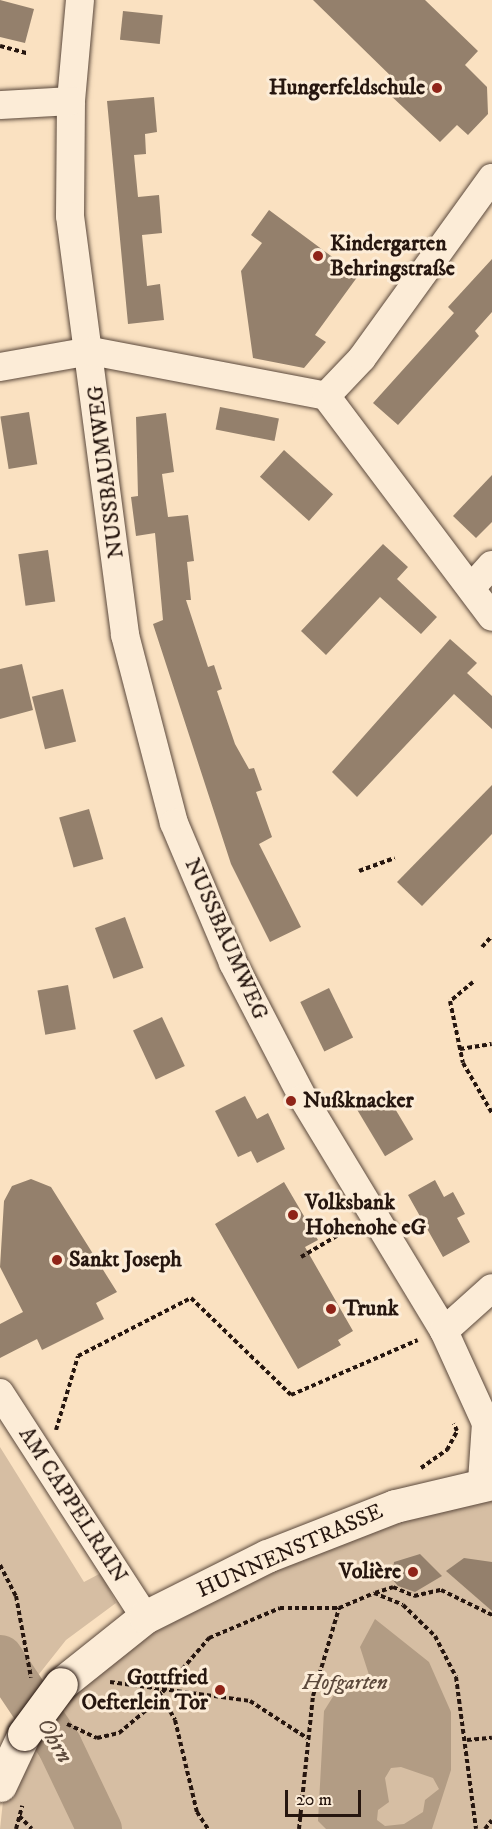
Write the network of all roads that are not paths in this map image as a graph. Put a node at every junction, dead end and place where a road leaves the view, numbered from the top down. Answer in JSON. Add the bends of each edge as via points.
{"nodes":[{"id":1,"x":80,"y":0,"type":"edge"},
{"id":2,"x":70,"y":101,"type":"junction"},
{"id":3,"x":0,"y":105,"type":"edge"},
{"id":4,"x":492,"y":178,"type":"edge"},
{"id":5,"x":91,"y":351,"type":"junction"},
{"id":6,"x":0,"y":367,"type":"edge"},
{"id":7,"x":326,"y":396,"type":"junction"},
{"id":8,"x":492,"y":565,"type":"edge"},
{"id":9,"x":471,"y":588,"type":"junction"},
{"id":10,"x":492,"y":617,"type":"edge"},
{"id":11,"x":492,"y":1288,"type":"edge"},
{"id":12,"x":435,"y":1340,"type":"junction"},
{"id":13,"x":0,"y":1393,"type":"edge"},
{"id":14,"x":487,"y":1482,"type":"edge"},
{"id":15,"x":145,"y":1617,"type":"junction"},
{"id":16,"x":0,"y":1785,"type":"edge"}],
"edges":[{"from":1,"to":2,"type":"street","name":"NUSSBAUMWEG"},
{"from":2,"to":3,"type":"street"},
{"from":2,"to":5,"type":"street","name":"NUSSBAUMWEG","via":[[70,216]]},
{"from":4,"to":7,"type":"street","via":[[362,358]]},
{"from":5,"to":6,"type":"street"},
{"from":5,"to":7,"type":"street"},
{"from":5,"to":12,"type":"street","name":"NUSSBAUMWEG","via":[[125,635],[174,823],[233,963],[303,1098],[373,1215]]},
{"from":7,"to":9,"type":"street"},
{"from":8,"to":9,"type":"street"},
{"from":9,"to":10,"type":"street"},
{"from":11,"to":12,"type":"street"},
{"from":12,"to":14,"type":"street","name":"NUSSBAUMWEG","via":[[486,1423]]},
{"from":13,"to":15,"type":"street","name":"AM CAPPELRAIN"},
{"from":14,"to":15,"type":"main road","name":"HUNNENSTRASSE","via":[[395,1506],[267,1556]]},
{"from":15,"to":16,"type":"main road","name":"HUNNENSTRASSE","bridge":true,"via":[[61,1684],[24,1734]]}]}
